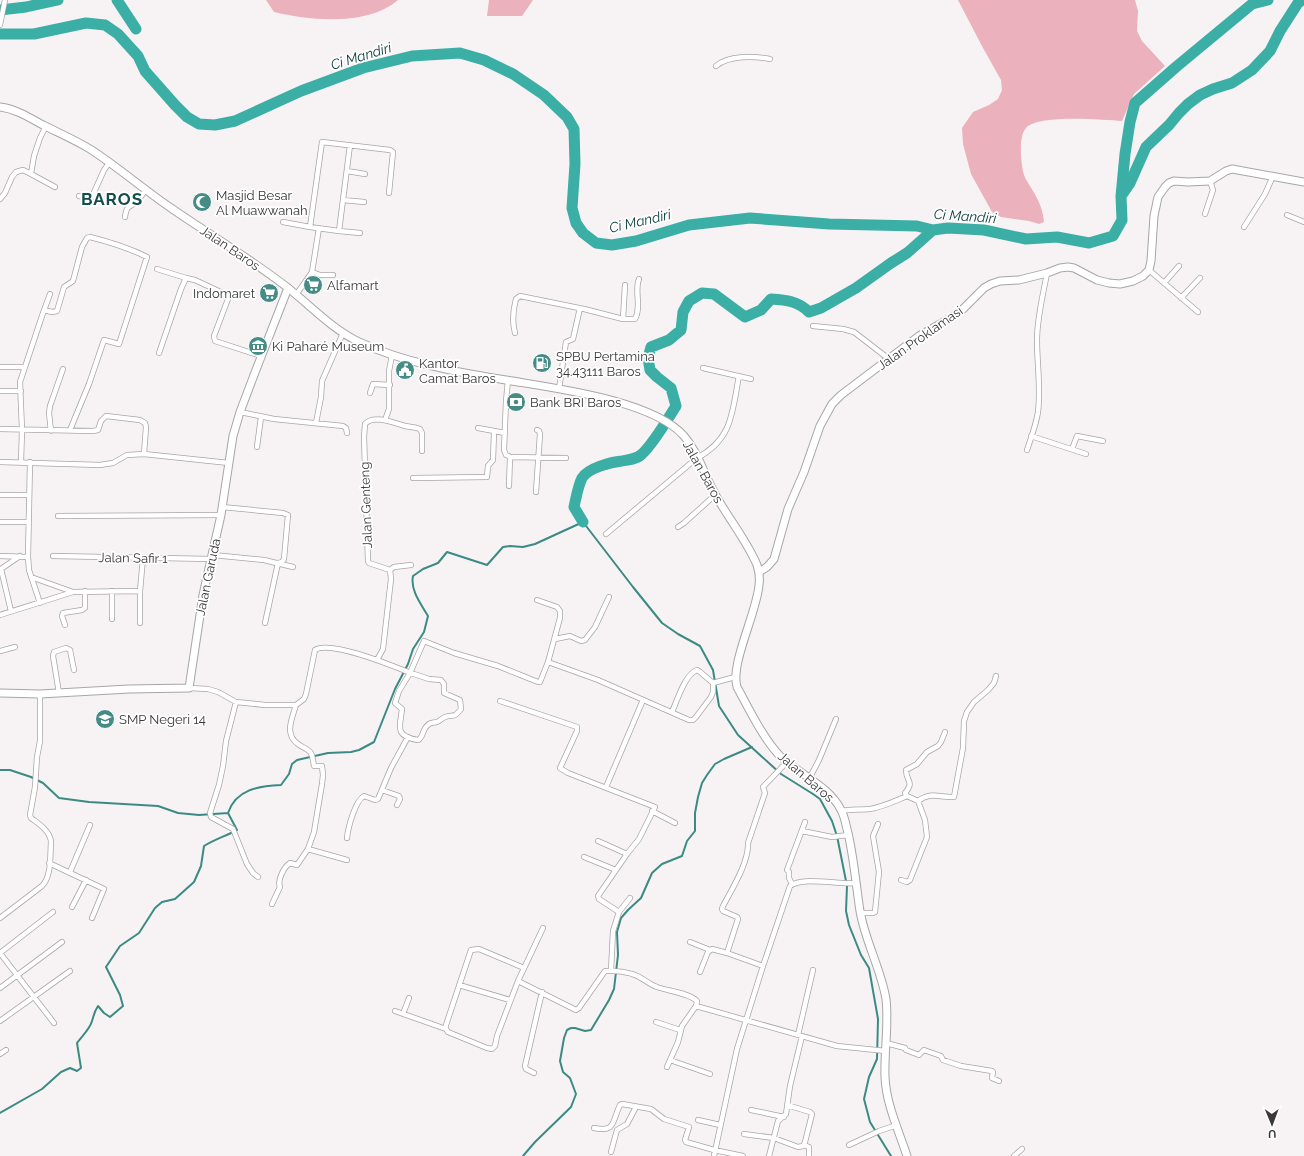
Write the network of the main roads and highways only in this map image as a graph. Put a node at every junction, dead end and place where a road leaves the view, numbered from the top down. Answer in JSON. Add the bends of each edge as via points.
{"nodes":[{"id":1,"x":0,"y":107,"type":"edge"},
{"id":2,"x":1304,"y":182,"type":"edge"},
{"id":3,"x":288,"y":288,"type":"junction"},
{"id":4,"x":759,"y":572,"type":"junction"},
{"id":5,"x":0,"y":693,"type":"edge"},
{"id":6,"x":907,"y":1156,"type":"edge"}],
"edges":[{"from":1,"to":3,"type":"main road","name":"Jalan Baros","via":[[14,111],[90,149]]},
{"from":2,"to":4,"type":"main road","name":"Jalan Proklamasi","via":[[1232,169],[1210,181],[1174,181],[1165,187],[1158,197],[1151,261],[1149,270],[1143,276],[1120,284],[1109,283],[1068,267],[1019,280],[1000,281],[984,288],[961,311],[919,336],[845,390],[832,404],[820,426],[788,509],[774,559]]},
{"from":3,"to":4,"type":"main road","name":"Jalan Baros","via":[[343,333],[392,355],[420,363],[559,389],[620,403],[654,415],[684,436],[715,495],[745,542]]},
{"from":3,"to":5,"type":"main road","name":"Jalan Garuda","via":[[233,436],[221,515],[203,596],[189,688],[129,688],[40,694]]},
{"from":4,"to":6,"type":"main road","name":"Jalan Baros","via":[[753,615],[735,677],[737,687],[785,765],[809,779],[832,798],[842,811],[862,922],[886,998],[885,1078],[887,1093]]}]}
